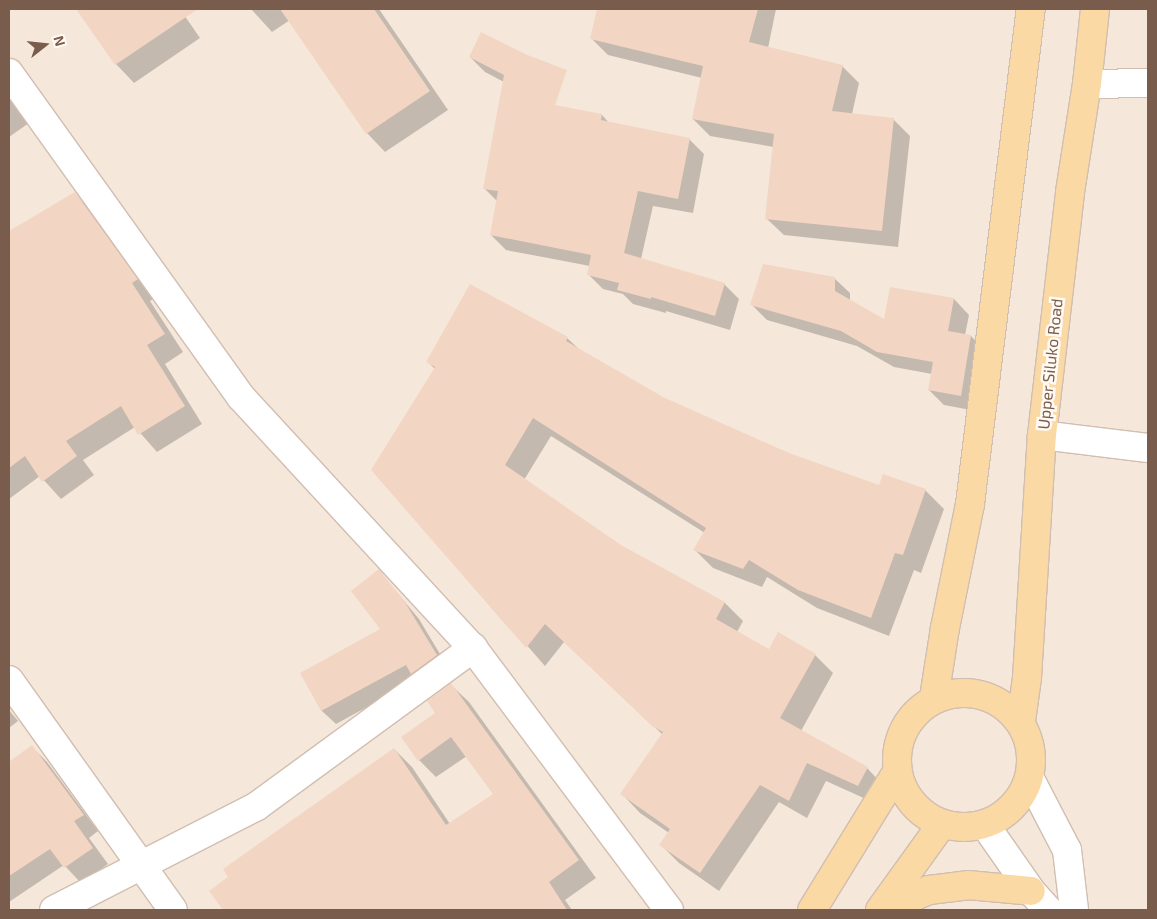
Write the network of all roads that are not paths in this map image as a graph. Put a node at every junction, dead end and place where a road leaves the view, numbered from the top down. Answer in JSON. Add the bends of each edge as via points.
{"nodes":[{"id":1,"x":1031,"y":9,"type":"edge"},
{"id":2,"x":1094,"y":9,"type":"edge"},
{"id":3,"x":9,"y":72,"type":"edge"},
{"id":4,"x":1148,"y":83,"type":"edge"},
{"id":5,"x":1087,"y":84,"type":"junction"},
{"id":6,"x":1042,"y":435,"type":"junction"},
{"id":7,"x":1148,"y":448,"type":"edge"},
{"id":8,"x":473,"y":648,"type":"junction"},
{"id":9,"x":9,"y":680,"type":"edge"},
{"id":10,"x":934,"y":698,"type":"junction"},
{"id":11,"x":1021,"y":721,"type":"junction"},
{"id":12,"x":897,"y":772,"type":"junction"},
{"id":13,"x":1030,"y":780,"type":"junction"},
{"id":14,"x":942,"y":824,"type":"junction"},
{"id":15,"x":985,"y":825,"type":"junction"},
{"id":16,"x":140,"y":866,"type":"junction"},
{"id":17,"x":1039,"y":901,"type":"edge"},
{"id":18,"x":54,"y":910,"type":"edge"},
{"id":19,"x":173,"y":910,"type":"edge"},
{"id":20,"x":669,"y":910,"type":"edge"},
{"id":21,"x":812,"y":910,"type":"edge"},
{"id":22,"x":880,"y":910,"type":"edge"},
{"id":23,"x":884,"y":910,"type":"edge"},
{"id":24,"x":1074,"y":910,"type":"edge"}],
"edges":[{"from":1,"to":10,"type":"main road","via":[[974,478]]},
{"from":2,"to":5,"type":"main road","name":"Upper Siluko Road"},
{"from":3,"to":8,"type":"street","via":[[241,398]]},
{"from":4,"to":5,"type":"street"},
{"from":5,"to":6,"type":"main road","name":"Upper Siluko Road","via":[[1070,192]]},
{"from":6,"to":7,"type":"street"},
{"from":6,"to":11,"type":"main road","name":"Upper Siluko Road","via":[[1027,678]]},
{"from":8,"to":16,"type":"street","via":[[257,806]]},
{"from":8,"to":20,"type":"street"},
{"from":9,"to":16,"type":"street"},
{"from":10,"to":11,"type":"main road","via":[[982,693]]},
{"from":10,"to":12,"type":"main road","via":[[911,716],[898,743]]},
{"from":11,"to":13,"type":"main road","via":[[1032,749]]},
{"from":12,"to":14,"type":"main road","via":[[913,804]]},
{"from":12,"to":21,"type":"main road"},
{"from":13,"to":15,"type":"main road","via":[[1014,807]]},
{"from":13,"to":24,"type":"street","via":[[1067,850]]},
{"from":14,"to":15,"type":"main road","via":[[964,828]]},
{"from":14,"to":22,"type":"main road"},
{"from":15,"to":17,"type":"street"},
{"from":16,"to":18,"type":"street"},
{"from":16,"to":19,"type":"street"},
{"from":17,"to":23,"type":"main road","via":[[968,885],[929,890]]}]}
